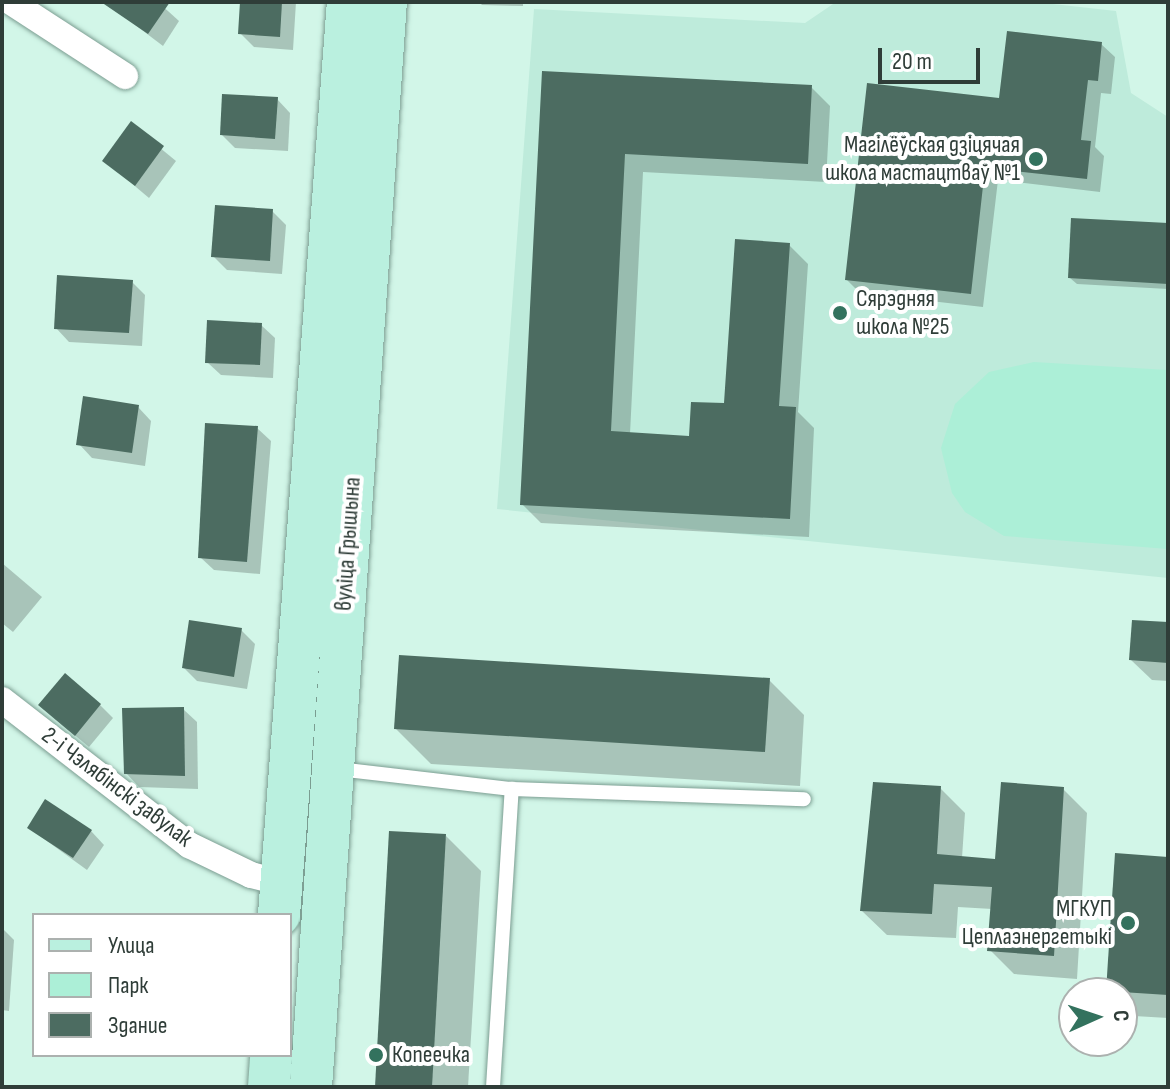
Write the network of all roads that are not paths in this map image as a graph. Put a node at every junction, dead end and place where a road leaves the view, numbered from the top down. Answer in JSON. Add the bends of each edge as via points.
{"nodes":[{"id":1,"x":11,"y":2,"type":"edge"},
{"id":2,"x":348,"y":2,"type":"edge"},
{"id":3,"x":386,"y":2,"type":"edge"},
{"id":4,"x":125,"y":76,"type":"dead end"},
{"id":5,"x":2,"y":700,"type":"edge"},
{"id":6,"x":332,"y":769,"type":"junction"},
{"id":7,"x":512,"y":789,"type":"junction"},
{"id":8,"x":804,"y":799,"type":"dead end"},
{"id":9,"x":281,"y":899,"type":"edge"},
{"id":10,"x":271,"y":1057,"type":"edge"},
{"id":11,"x":269,"y":1087,"type":"edge"},
{"id":12,"x":311,"y":1087,"type":"edge"},
{"id":13,"x":493,"y":1087,"type":"edge"}],
"edges":[{"from":1,"to":4,"type":"street"},
{"from":2,"to":9,"type":"main road","name":"вуліца Грышына"},
{"from":3,"to":6,"type":"main road","name":"вуліца Грышына"},
{"from":5,"to":9,"type":"street","name":"2-і Чэлябінскі завулак","via":[[189,845],[251,875]]},
{"from":6,"to":7,"type":"lane"},
{"from":6,"to":12,"type":"main road","name":"вуліца Грышына"},
{"from":7,"to":8,"type":"lane"},
{"from":7,"to":13,"type":"lane"},
{"from":10,"to":11,"type":"main road"}]}
